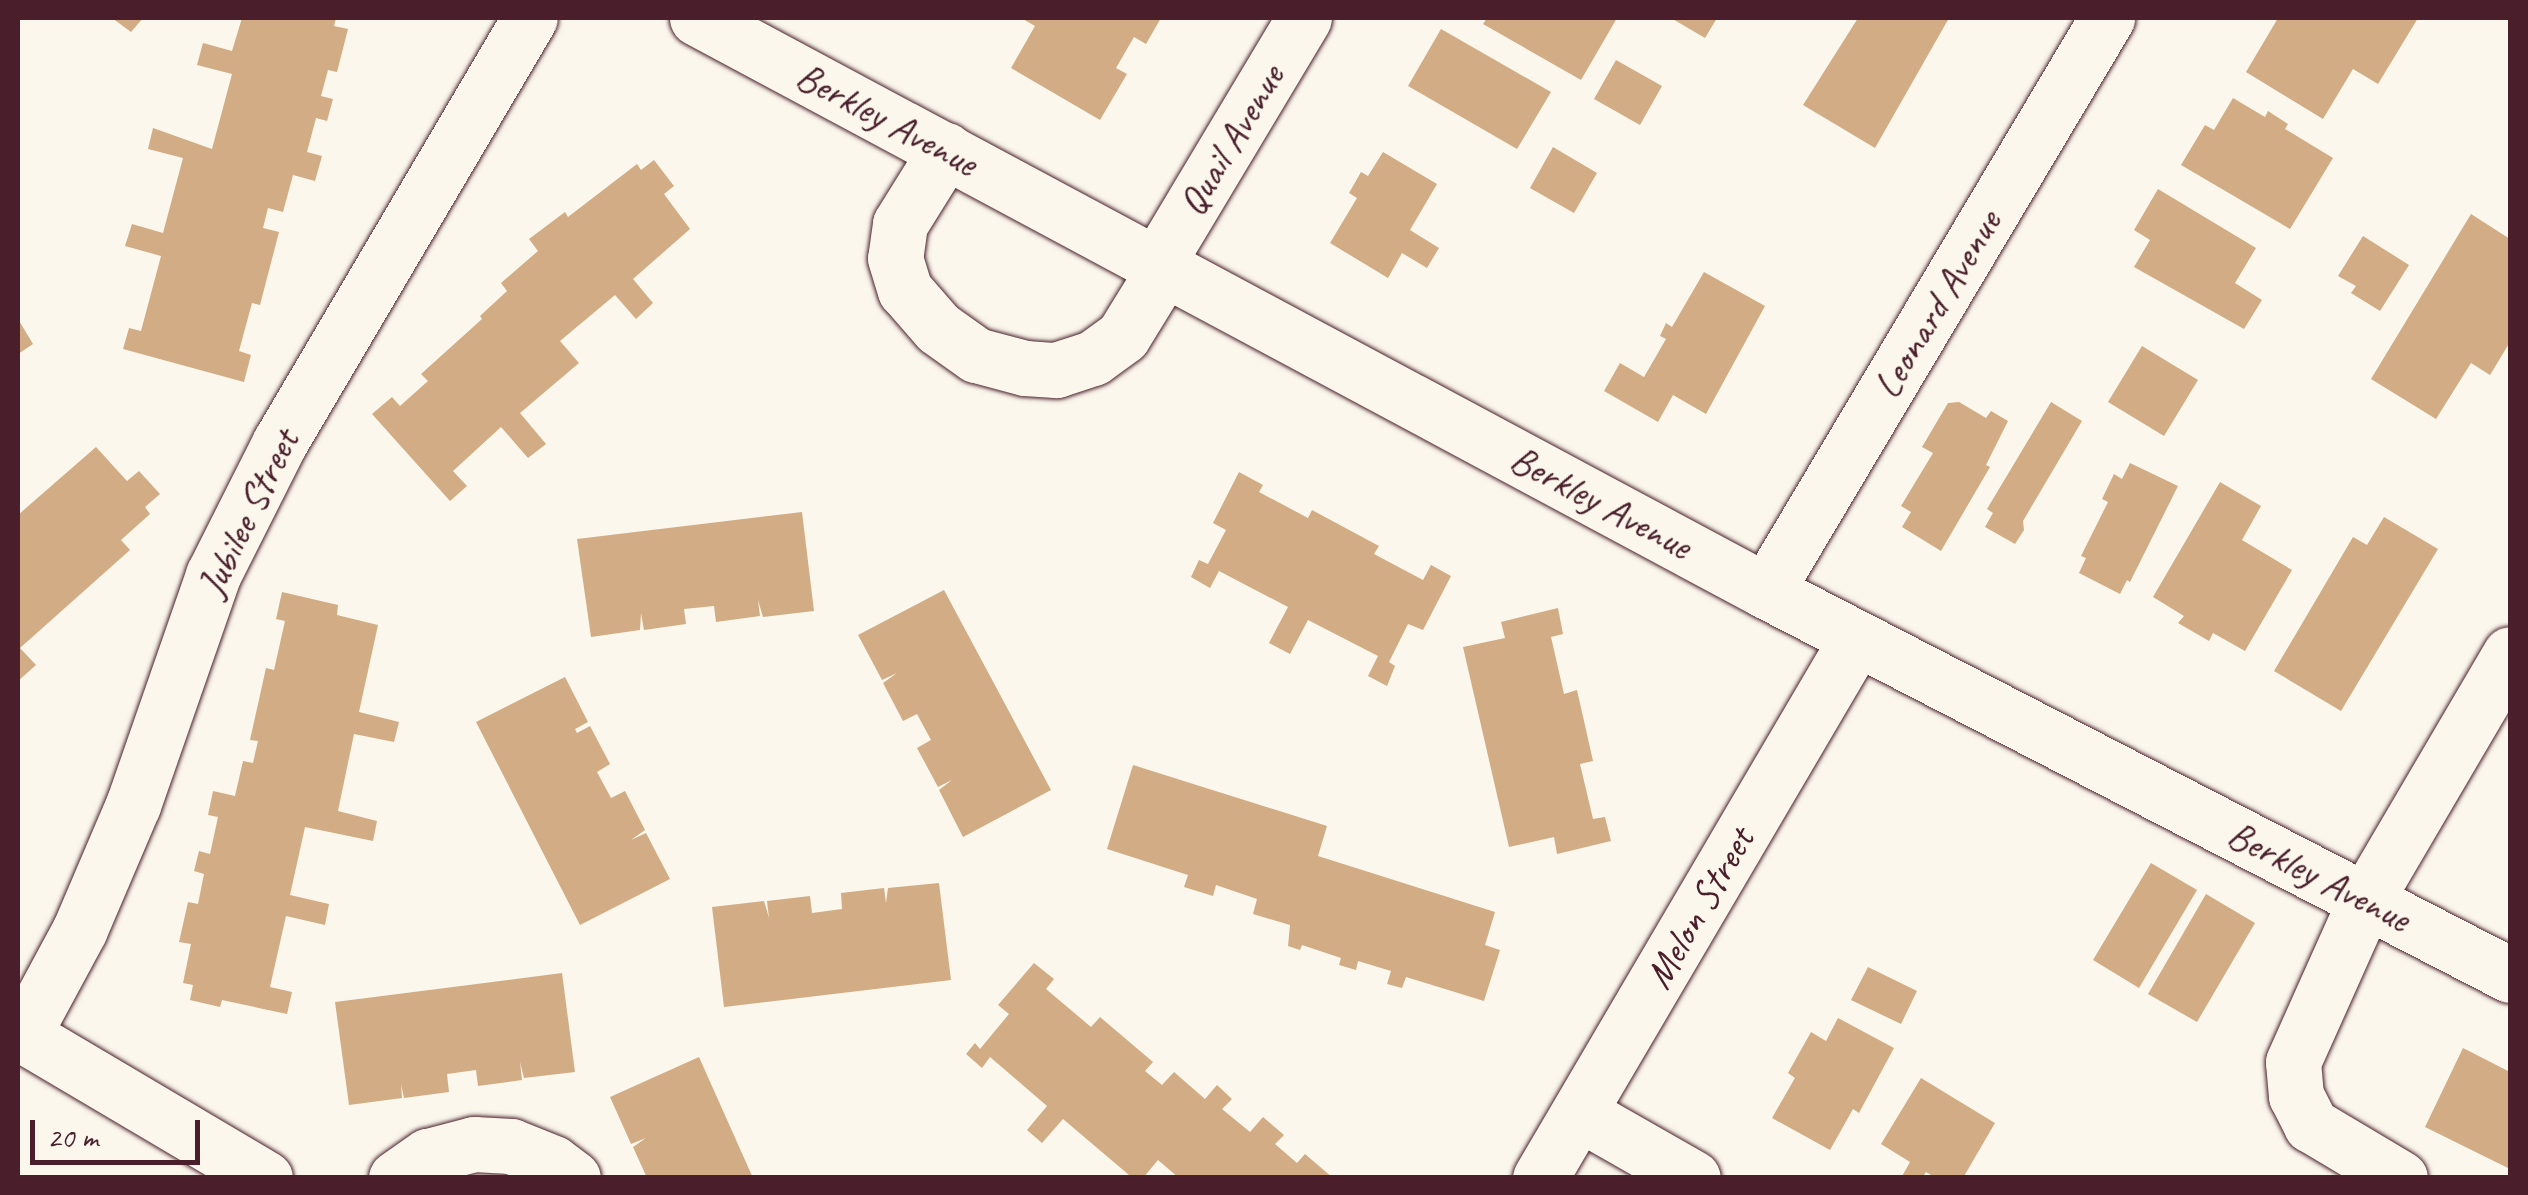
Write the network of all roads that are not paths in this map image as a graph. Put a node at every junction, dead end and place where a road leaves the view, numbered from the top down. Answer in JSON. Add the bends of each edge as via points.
{"nodes":[{"id":1,"x":530,"y":18,"type":"edge"},
{"id":2,"x":696,"y":18,"type":"edge"},
{"id":3,"x":1304,"y":18,"type":"edge"},
{"id":4,"x":2107,"y":18,"type":"edge"},
{"id":5,"x":946,"y":150,"type":"junction"},
{"id":6,"x":1162,"y":264,"type":"junction"},
{"id":7,"x":1766,"y":591,"type":"junction"},
{"id":8,"x":1857,"y":638,"type":"junction"},
{"id":9,"x":2510,"y":654,"type":"edge"},
{"id":10,"x":2366,"y":901,"type":"junction"},
{"id":11,"x":2510,"y":974,"type":"edge"},
{"id":12,"x":20,"y":1034,"type":"edge"},
{"id":13,"x":1579,"y":1114,"type":"junction"},
{"id":14,"x":265,"y":1178,"type":"edge"},
{"id":15,"x":396,"y":1178,"type":"edge"},
{"id":16,"x":574,"y":1178,"type":"edge"},
{"id":17,"x":1540,"y":1178,"type":"edge"},
{"id":18,"x":1692,"y":1178,"type":"edge"},
{"id":19,"x":2400,"y":1178,"type":"edge"}],
"edges":[{"from":1,"to":12,"type":"street","name":"Jubilee Street","via":[[271,459],[213,576],[95,894]]},
{"from":2,"to":5,"type":"street","name":"Berkley Avenue"},
{"from":3,"to":6,"type":"street","name":"Quail Avenue"},
{"from":4,"to":7,"type":"street","name":"Leonard Avenue"},
{"from":5,"to":6,"type":"street","name":"Berkley Avenue"},
{"from":5,"to":6,"type":"street","name":"Quail Avenue","via":[[900,224],[895,258],[905,290],[938,328],[976,355],[1056,370],[1093,358],[1123,336]]},
{"from":6,"to":7,"type":"street","name":"Berkley Avenue"},
{"from":7,"to":8,"type":"street","name":"Berkley Avenue"},
{"from":8,"to":10,"type":"street","name":"Berkley Avenue"},
{"from":8,"to":13,"type":"street","name":"Melon Street"},
{"from":9,"to":10,"type":"street"},
{"from":10,"to":11,"type":"street","name":"Berkley Avenue"},
{"from":10,"to":19,"type":"street","via":[[2301,1037],[2293,1062],[2296,1096],[2311,1125]]},
{"from":12,"to":14,"type":"street"},
{"from":13,"to":17,"type":"street","name":"Melon Street"},
{"from":13,"to":18,"type":"street"},
{"from":15,"to":16,"type":"street","via":[[428,1156],[474,1144],[511,1146]]}]}
